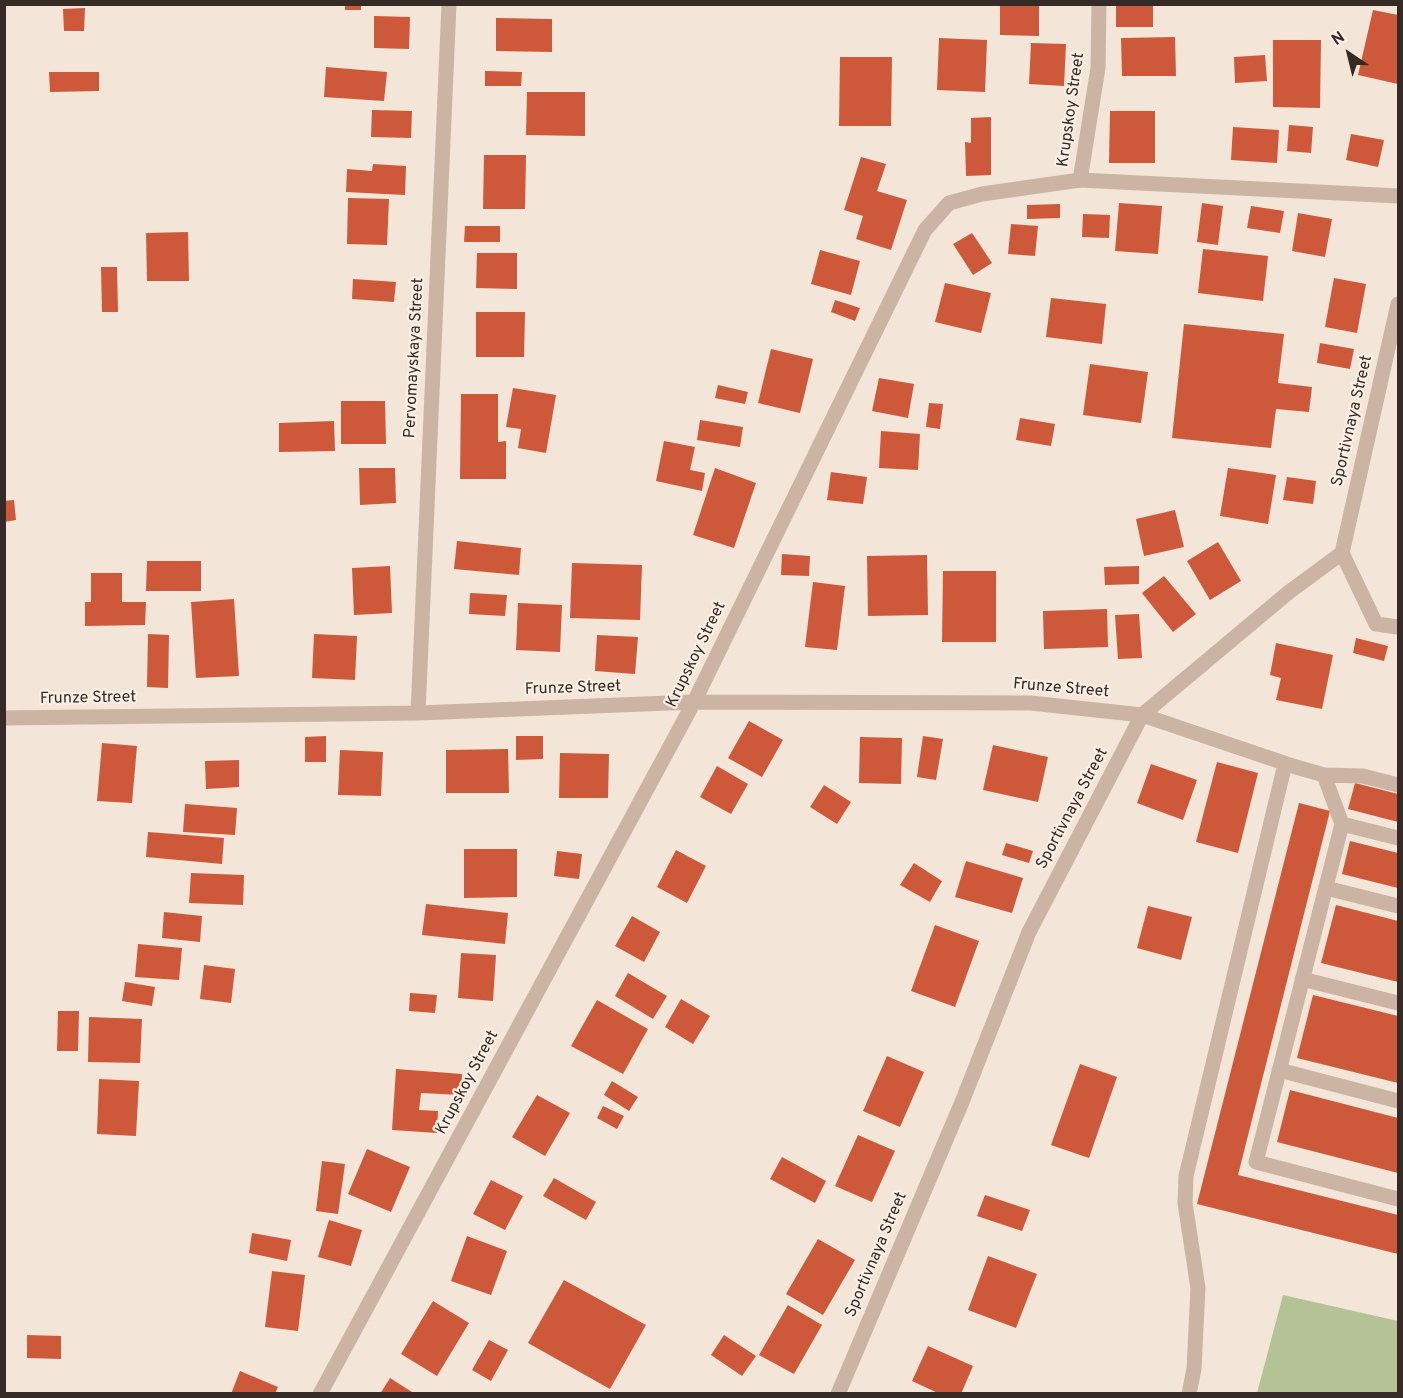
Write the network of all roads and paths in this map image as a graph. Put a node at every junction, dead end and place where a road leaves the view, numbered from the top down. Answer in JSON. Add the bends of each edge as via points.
{"nodes":[{"id":1,"x":449,"y":4,"type":"edge"},
{"id":2,"x":1099,"y":4,"type":"edge"},
{"id":3,"x":1080,"y":180,"type":"junction"},
{"id":4,"x":1398,"y":196,"type":"edge"},
{"id":5,"x":1398,"y":304,"type":"edge"},
{"id":6,"x":1342,"y":554,"type":"junction"},
{"id":7,"x":1398,"y":627,"type":"edge"},
{"id":8,"x":694,"y":702,"type":"junction"},
{"id":9,"x":418,"y":713,"type":"junction"},
{"id":10,"x":1142,"y":715,"type":"junction"},
{"id":11,"x":4,"y":718,"type":"edge"},
{"id":12,"x":1290,"y":765,"type":"junction"},
{"id":13,"x":1324,"y":775,"type":"junction"},
{"id":14,"x":1398,"y":784,"type":"edge"},
{"id":15,"x":1341,"y":824,"type":"junction"},
{"id":16,"x":1398,"y":838,"type":"edge"},
{"id":17,"x":1326,"y":888,"type":"junction"},
{"id":18,"x":1398,"y":906,"type":"edge"},
{"id":19,"x":1302,"y":979,"type":"junction"},
{"id":20,"x":1398,"y":1003,"type":"edge"},
{"id":21,"x":1279,"y":1070,"type":"junction"},
{"id":22,"x":1398,"y":1101,"type":"edge"},
{"id":23,"x":1398,"y":1199,"type":"edge"},
{"id":24,"x":320,"y":1394,"type":"edge"},
{"id":25,"x":838,"y":1394,"type":"edge"},
{"id":26,"x":1189,"y":1394,"type":"edge"}],
"edges":[{"from":1,"to":9,"type":"street","name":"Pervomayskaya Street"},
{"from":2,"to":3,"type":"street","name":"Krupskoy Street","via":[[1098,68]]},
{"from":3,"to":4,"type":"street"},
{"from":3,"to":8,"type":"street","name":"Krupskoy Street","via":[[982,194],[949,203],[925,230]]},
{"from":5,"to":6,"type":"street","name":"Sportivnaya Street"},
{"from":6,"to":7,"type":"street","via":[[1376,624]]},
{"from":6,"to":10,"type":"street","name":"Sportivnaya Street","via":[[1289,592]]},
{"from":8,"to":9,"type":"street","name":"Frunze Street"},
{"from":8,"to":10,"type":"street","name":"Frunze Street","via":[[1031,703]]},
{"from":8,"to":24,"type":"street","name":"Krupskoy Street"},
{"from":9,"to":11,"type":"street","name":"Frunze Street"},
{"from":10,"to":12,"type":"street","name":"Frunze Street"},
{"from":10,"to":25,"type":"street","name":"Sportivnaya Street","via":[[1029,932],[962,1102]]},
{"from":12,"to":13,"type":"street","name":"Frunze Street"},
{"from":12,"to":26,"type":"street","via":[[1186,1176],[1185,1203],[1198,1288]]},
{"from":13,"to":14,"type":"street","name":"Frunze Street","via":[[1363,776]]},
{"from":13,"to":15,"type":"street"},
{"from":15,"to":16,"type":"street"},
{"from":15,"to":17,"type":"street"},
{"from":17,"to":18,"type":"street"},
{"from":17,"to":19,"type":"street"},
{"from":19,"to":20,"type":"street"},
{"from":19,"to":21,"type":"street"},
{"from":21,"to":22,"type":"street"},
{"from":21,"to":23,"type":"street","via":[[1256,1162]]}]}
